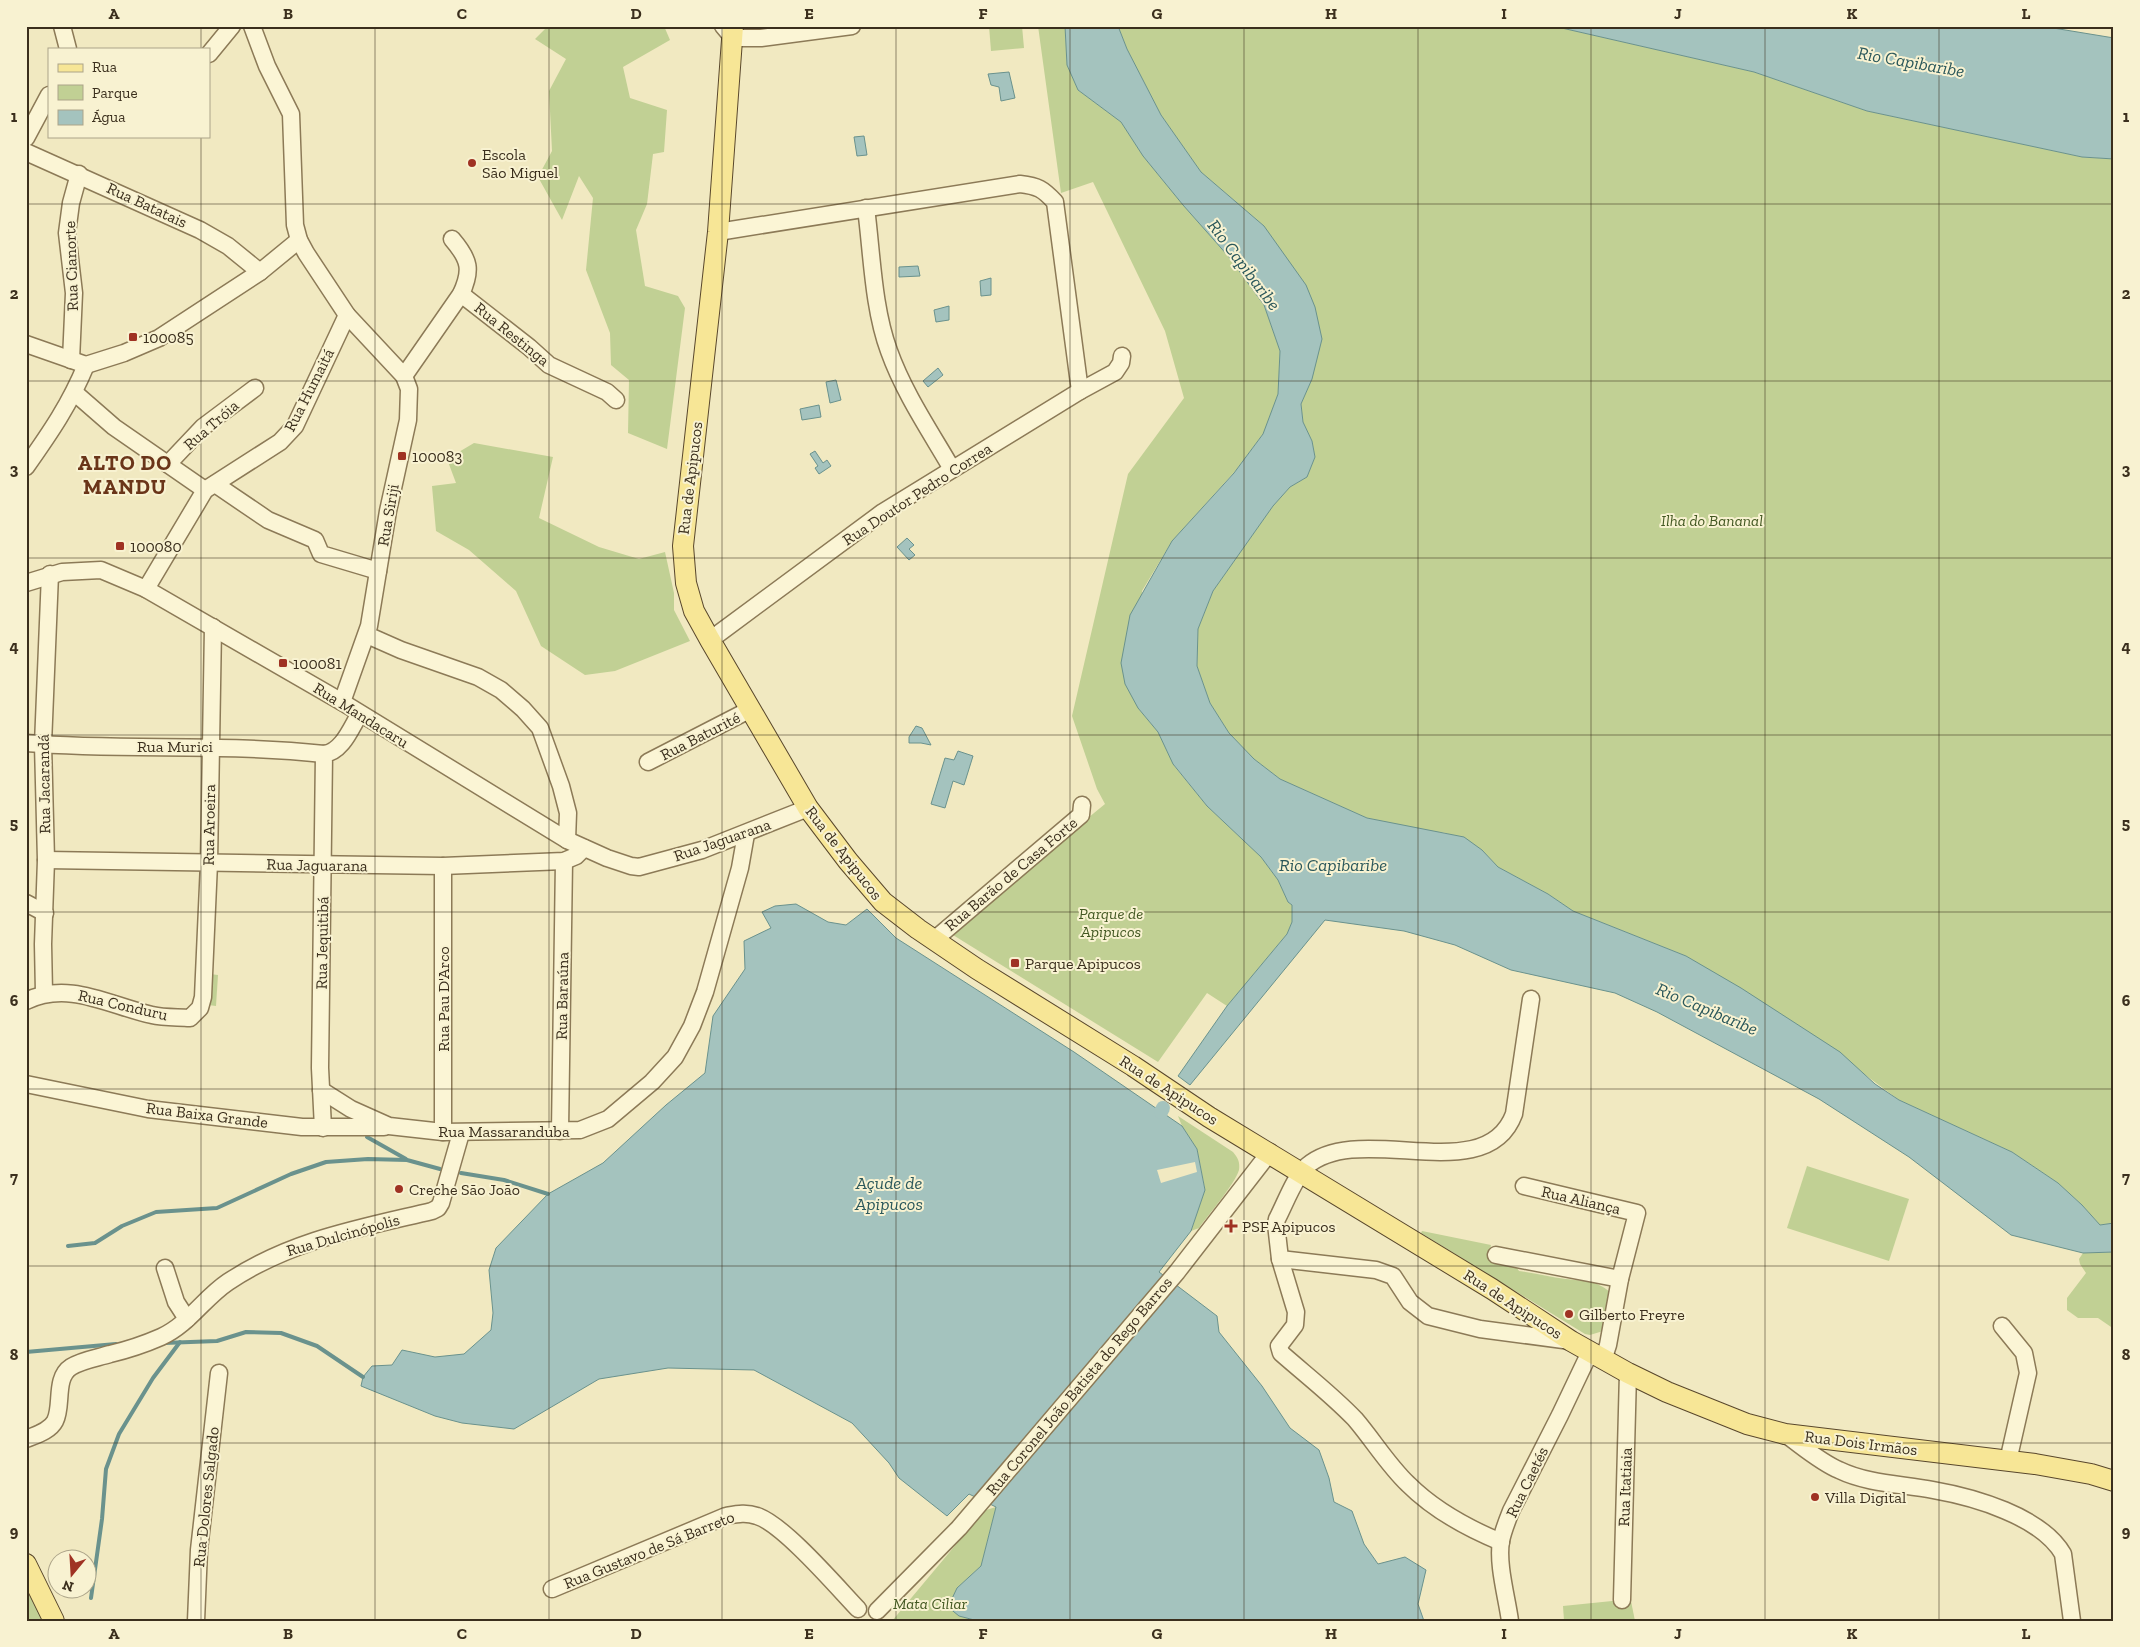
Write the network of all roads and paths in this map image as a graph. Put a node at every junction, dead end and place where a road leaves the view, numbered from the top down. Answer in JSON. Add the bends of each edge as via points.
{"nodes":[{"id":1,"x":232,"y":26,"type":"edge"},
{"id":2,"x":252,"y":26,"type":"edge"},
{"id":3,"x":852,"y":26,"type":"edge"},
{"id":4,"x":57,"y":27,"type":"edge"},
{"id":5,"x":730,"y":30,"type":"edge"},
{"id":6,"x":68,"y":48,"type":"edge"},
{"id":7,"x":210,"y":53,"type":"edge"},
{"id":8,"x":48,"y":96,"type":"edge"},
{"id":9,"x":32,"y":111,"type":"edge"},
{"id":10,"x":26,"y":138,"type":"edge"},
{"id":11,"x":26,"y":152,"type":"edge"},
{"id":12,"x":79,"y":174,"type":"junction"},
{"id":13,"x":866,"y":208,"type":"junction"},
{"id":14,"x":718,"y":232,"type":"junction"},
{"id":15,"x":452,"y":239,"type":"dead end"},
{"id":16,"x":300,"y":240,"type":"junction"},
{"id":17,"x":260,"y":272,"type":"junction"},
{"id":18,"x":460,"y":294,"type":"junction"},
{"id":19,"x":347,"y":315,"type":"junction"},
{"id":20,"x":26,"y":344,"type":"edge"},
{"id":21,"x":1122,"y":356,"type":"dead end"},
{"id":22,"x":78,"y":363,"type":"junction"},
{"id":23,"x":404,"y":376,"type":"junction"},
{"id":24,"x":255,"y":388,"type":"dead end"},
{"id":25,"x":1080,"y":391,"type":"junction"},
{"id":26,"x":75,"y":393,"type":"junction"},
{"id":27,"x":616,"y":400,"type":"dead end"},
{"id":28,"x":168,"y":464,"type":"junction"},
{"id":29,"x":26,"y":467,"type":"edge"},
{"id":30,"x":952,"y":469,"type":"junction"},
{"id":31,"x":210,"y":487,"type":"junction"},
{"id":32,"x":378,"y":571,"type":"junction"},
{"id":33,"x":50,"y":574,"type":"junction"},
{"id":34,"x":26,"y":583,"type":"edge"},
{"id":35,"x":146,"y":590,"type":"junction"},
{"id":36,"x":213,"y":627,"type":"junction"},
{"id":37,"x":367,"y":635,"type":"junction"},
{"id":38,"x":710,"y":640,"type":"junction"},
{"id":39,"x":342,"y":702,"type":"junction"},
{"id":40,"x":751,"y":710,"type":"junction"},
{"id":41,"x":359,"y":714,"type":"junction"},
{"id":42,"x":34,"y":743,"type":"edge"},
{"id":43,"x":211,"y":746,"type":"junction"},
{"id":44,"x":324,"y":754,"type":"junction"},
{"id":45,"x":648,"y":762,"type":"dead end"},
{"id":46,"x":1082,"y":805,"type":"dead end"},
{"id":47,"x":808,"y":808,"type":"junction"},
{"id":48,"x":746,"y":834,"type":"junction"},
{"id":49,"x":567,"y":840,"type":"junction"},
{"id":50,"x":584,"y":848,"type":"junction"},
{"id":51,"x":607,"y":858,"type":"joint"},
{"id":52,"x":46,"y":860,"type":"junction"},
{"id":53,"x":564,"y":861,"type":"junction"},
{"id":54,"x":209,"y":863,"type":"junction"},
{"id":55,"x":324,"y":865,"type":"junction"},
{"id":56,"x":443,"y":866,"type":"junction"},
{"id":57,"x":26,"y":903,"type":"edge"},
{"id":58,"x":45,"y":912,"type":"junction"},
{"id":59,"x":934,"y":940,"type":"junction"},
{"id":60,"x":44,"y":993,"type":"junction"},
{"id":61,"x":1531,"y":999,"type":"dead end"},
{"id":62,"x":26,"y":1001,"type":"edge"},
{"id":63,"x":190,"y":1018,"type":"joint"},
{"id":64,"x":26,"y":1084,"type":"edge"},
{"id":65,"x":321,"y":1090,"type":"junction"},
{"id":66,"x":389,"y":1126,"type":"junction"},
{"id":67,"x":323,"y":1128,"type":"junction"},
{"id":68,"x":560,"y":1131,"type":"junction"},
{"id":69,"x":443,"y":1132,"type":"junction"},
{"id":70,"x":461,"y":1133,"type":"junction"},
{"id":71,"x":1270,"y":1152,"type":"junction"},
{"id":72,"x":1302,"y":1172,"type":"junction"},
{"id":73,"x":1524,"y":1186,"type":"dead end"},
{"id":74,"x":1496,"y":1255,"type":"dead end"},
{"id":75,"x":1280,"y":1259,"type":"junction"},
{"id":76,"x":165,"y":1268,"type":"dead end"},
{"id":77,"x":1620,"y":1279,"type":"junction"},
{"id":78,"x":187,"y":1319,"type":"junction"},
{"id":79,"x":2002,"y":1326,"type":"dead end"},
{"id":80,"x":1571,"y":1342,"type":"junction"},
{"id":81,"x":1610,"y":1363,"type":"junction"},
{"id":82,"x":219,"y":1373,"type":"dead end"},
{"id":83,"x":1785,"y":1434,"type":"junction"},
{"id":84,"x":26,"y":1439,"type":"edge"},
{"id":85,"x":2008,"y":1461,"type":"junction"},
{"id":86,"x":2114,"y":1481,"type":"edge"},
{"id":87,"x":1501,"y":1542,"type":"junction"},
{"id":88,"x":26,"y":1564,"type":"edge"},
{"id":89,"x":552,"y":1589,"type":"dead end"},
{"id":90,"x":1622,"y":1600,"type":"dead end"},
{"id":91,"x":855,"y":1615,"type":"edge"},
{"id":92,"x":880,"y":1616,"type":"edge"},
{"id":93,"x":54,"y":1621,"type":"edge"},
{"id":94,"x":196,"y":1621,"type":"edge"},
{"id":95,"x":1510,"y":1621,"type":"edge"},
{"id":96,"x":2072,"y":1621,"type":"edge"}],
"edges":[{"from":1,"to":7,"type":"street"},
{"from":2,"to":16,"type":"street","via":[[291,114],[295,225]]},
{"from":3,"to":5,"type":"street","via":[[761,38]]},
{"from":4,"to":6,"type":"street"},
{"from":5,"to":14,"type":"main road","name":"Rua de Apipucos"},
{"from":8,"to":9,"type":"street"},
{"from":9,"to":10,"type":"street"},
{"from":11,"to":12,"type":"street","name":"Rua Batatais"},
{"from":12,"to":17,"type":"street","name":"Rua Batatais","via":[[200,230],[228,246]]},
{"from":12,"to":22,"type":"street","name":"Rua Cianorte","via":[[67,233]]},
{"from":13,"to":14,"type":"street"},
{"from":13,"to":25,"type":"street","via":[[1020,184],[1045,190],[1056,202]]},
{"from":13,"to":30,"type":"street","via":[[878,307],[888,350],[902,383]]},
{"from":14,"to":38,"type":"main road","name":"Rua de Apipucos","via":[[683,546],[686,583],[694,611]]},
{"from":15,"to":18,"type":"street","via":[[468,264],[469,272]]},
{"from":16,"to":17,"type":"street"},
{"from":16,"to":19,"type":"street"},
{"from":17,"to":22,"type":"street","via":[[159,338],[124,354]]},
{"from":18,"to":23,"type":"street"},
{"from":18,"to":27,"type":"street","name":"Rua Restinga","via":[[529,346],[549,366],[607,392]]},
{"from":19,"to":23,"type":"street"},
{"from":19,"to":31,"type":"street","name":"Rua Humaitá","via":[[295,426],[280,442]]},
{"from":20,"to":22,"type":"street"},
{"from":21,"to":25,"type":"street","name":"Rua Doutor Pedro Correa","via":[[1114,372]]},
{"from":22,"to":26,"type":"street","name":"Rua Cianorte"},
{"from":23,"to":32,"type":"street","name":"Rua Siriji","via":[[409,389],[408,420]]},
{"from":24,"to":28,"type":"street","name":"Rua Tróia","via":[[203,427]]},
{"from":25,"to":30,"type":"street","name":"Rua Doutor Pedro Correa"},
{"from":26,"to":28,"type":"street","via":[[114,427]]},
{"from":26,"to":29,"type":"street","name":"Rua Cianorte"},
{"from":28,"to":31,"type":"street"},
{"from":30,"to":38,"type":"street","name":"Rua Doutor Pedro Correa","via":[[883,512]]},
{"from":31,"to":32,"type":"street","via":[[268,520],[315,540],[322,554]]},
{"from":31,"to":35,"type":"street","name":"Rua Humaitá"},
{"from":32,"to":37,"type":"street","name":"Rua Siriji"},
{"from":33,"to":34,"type":"street","name":"Rua Mandacaru"},
{"from":33,"to":35,"type":"street","name":"Rua Mandacaru","via":[[101,570]]},
{"from":33,"to":42,"type":"street","name":"Rua Jacarandá"},
{"from":35,"to":36,"type":"street","name":"Rua Mandacaru"},
{"from":36,"to":39,"type":"street","name":"Rua Mandacaru"},
{"from":36,"to":43,"type":"street","name":"Rua Aroeira"},
{"from":37,"to":39,"type":"street","name":"Rua Siriji"},
{"from":37,"to":49,"type":"street","via":[[478,677],[501,690],[523,709],[540,728],[561,786],[568,813]]},
{"from":38,"to":40,"type":"main road","name":"Rua de Apipucos"},
{"from":39,"to":41,"type":"street","name":"Rua Mandacaru"},
{"from":40,"to":45,"type":"street","name":"Rua Baturité"},
{"from":40,"to":47,"type":"main road","name":"Rua de Apipucos"},
{"from":41,"to":44,"type":"street","via":[[336,750]]},
{"from":41,"to":49,"type":"street","name":"Rua Mandacaru"},
{"from":42,"to":43,"type":"street","name":"Rua Murici"},
{"from":42,"to":52,"type":"street","name":"Rua Jacarandá"},
{"from":43,"to":44,"type":"street","name":"Rua Murici"},
{"from":43,"to":54,"type":"street","name":"Rua Aroeira"},
{"from":44,"to":55,"type":"street","name":"Rua Jequitibá"},
{"from":46,"to":59,"type":"street","name":"Rua Barão de Casa Forte","via":[[1081,815]]},
{"from":47,"to":48,"type":"street","name":"Rua Jaguarana"},
{"from":47,"to":59,"type":"main road","name":"Rua de Apipucos","via":[[883,902]]},
{"from":48,"to":51,"type":"street","name":"Rua Jaguarana","via":[[639,867]]},
{"from":48,"to":68,"type":"street","name":"Rua Massaranduba","via":[[740,868],[704,992],[692,1026],[675,1057],[652,1082],[608,1119],[580,1130]]},
{"from":49,"to":50,"type":"street","name":"Rua Mandacaru"},
{"from":50,"to":51,"type":"street","name":"Rua Mandacaru"},
{"from":50,"to":53,"type":"street"},
{"from":52,"to":54,"type":"street","name":"Rua Jaguarana"},
{"from":52,"to":58,"type":"street","name":"Rua Jacarandá"},
{"from":53,"to":56,"type":"street","name":"Rua Jaguarana"},
{"from":53,"to":68,"type":"street","name":"Rua Baraúna"},
{"from":54,"to":55,"type":"street","name":"Rua Jaguarana"},
{"from":54,"to":63,"type":"street","name":"Rua Aroeira","via":[[203,997],[200,1008]]},
{"from":55,"to":56,"type":"street","name":"Rua Jaguarana"},
{"from":55,"to":65,"type":"street","name":"Rua Jequitibá"},
{"from":56,"to":69,"type":"street","name":"Rua Pau D'Arco"},
{"from":57,"to":58,"type":"street"},
{"from":58,"to":60,"type":"street","name":"Rua Jacarandá"},
{"from":59,"to":71,"type":"main road","name":"Rua de Apipucos","via":[[1209,1117]]},
{"from":60,"to":62,"type":"street","name":"Rua Conduru"},
{"from":60,"to":63,"type":"street","name":"Rua Conduru","via":[[74,993],[153,1016]]},
{"from":61,"to":72,"type":"street","via":[[1514,1114],[1510,1125],[1500,1136],[1472,1149],[1456,1152],[1344,1150],[1312,1162]]},
{"from":64,"to":67,"type":"street","name":"Rua Baixa Grande","via":[[148,1108]]},
{"from":65,"to":66,"type":"street","name":"Rua Massaranduba","via":[[351,1109]]},
{"from":65,"to":67,"type":"street","name":"Rua Jequitibá"},
{"from":66,"to":67,"type":"street","name":"Rua Baixa Grande"},
{"from":66,"to":69,"type":"street","name":"Rua Massaranduba"},
{"from":68,"to":70,"type":"street","name":"Rua Massaranduba"},
{"from":69,"to":70,"type":"street","name":"Rua Massaranduba"},
{"from":70,"to":78,"type":"street","name":"Rua Dulcinópolis","via":[[438,1208],[288,1249],[227,1283]]},
{"from":71,"to":72,"type":"main road","name":"Rua de Apipucos"},
{"from":71,"to":92,"type":"street","name":"Rua Coronel João Batista do Rego Barros","via":[[1177,1272]]},
{"from":72,"to":75,"type":"street","via":[[1277,1219]]},
{"from":72,"to":80,"type":"main road","name":"Rua de Apipucos","via":[[1476,1279]]},
{"from":73,"to":77,"type":"street","name":"Rua Aliança","via":[[1638,1214]]},
{"from":74,"to":77,"type":"street"},
{"from":75,"to":80,"type":"street","via":[[1388,1273],[1410,1302],[1428,1316],[1480,1329]]},
{"from":75,"to":87,"type":"street","via":[[1296,1312],[1294,1325],[1280,1346],[1281,1353],[1355,1419],[1408,1484],[1444,1514]]},
{"from":76,"to":78,"type":"street","via":[[176,1302]]},
{"from":77,"to":81,"type":"street","name":"Rua Aliança","via":[[1608,1345]]},
{"from":78,"to":84,"type":"street","name":"Rua Dulcinópolis","via":[[161,1337],[68,1369],[63,1377],[55,1421],[44,1431]]},
{"from":79,"to":85,"type":"street","via":[[2024,1353],[2028,1373]]},
{"from":80,"to":81,"type":"main road","name":"Rua de Apipucos"},
{"from":81,"to":83,"type":"main road","name":"Rua Dois Irmãos","via":[[1667,1392],[1747,1424]]},
{"from":81,"to":87,"type":"street","name":"Rua Caetés","via":[[1560,1415],[1511,1511]]},
{"from":81,"to":90,"type":"street","name":"Rua Itatiaia"},
{"from":82,"to":94,"type":"street","name":"Rua Dolores Salgado","via":[[199,1550]]},
{"from":83,"to":85,"type":"main road","name":"Rua Dois Irmãos"},
{"from":83,"to":96,"type":"street","via":[[1838,1470],[1897,1486],[1967,1498],[2044,1532],[2063,1554]]},
{"from":85,"to":86,"type":"main road","name":"Rua Dois Irmãos","via":[[2091,1474]]},
{"from":87,"to":95,"type":"street","name":"Rua Caetés"},
{"from":88,"to":93,"type":"main road"},
{"from":89,"to":91,"type":"street","name":"Rua Gustavo de Sá Barreto","via":[[740,1513],[758,1516],[793,1541]]},
{"from":91,"to":92,"type":"street","via":[[870,1608]]}]}
